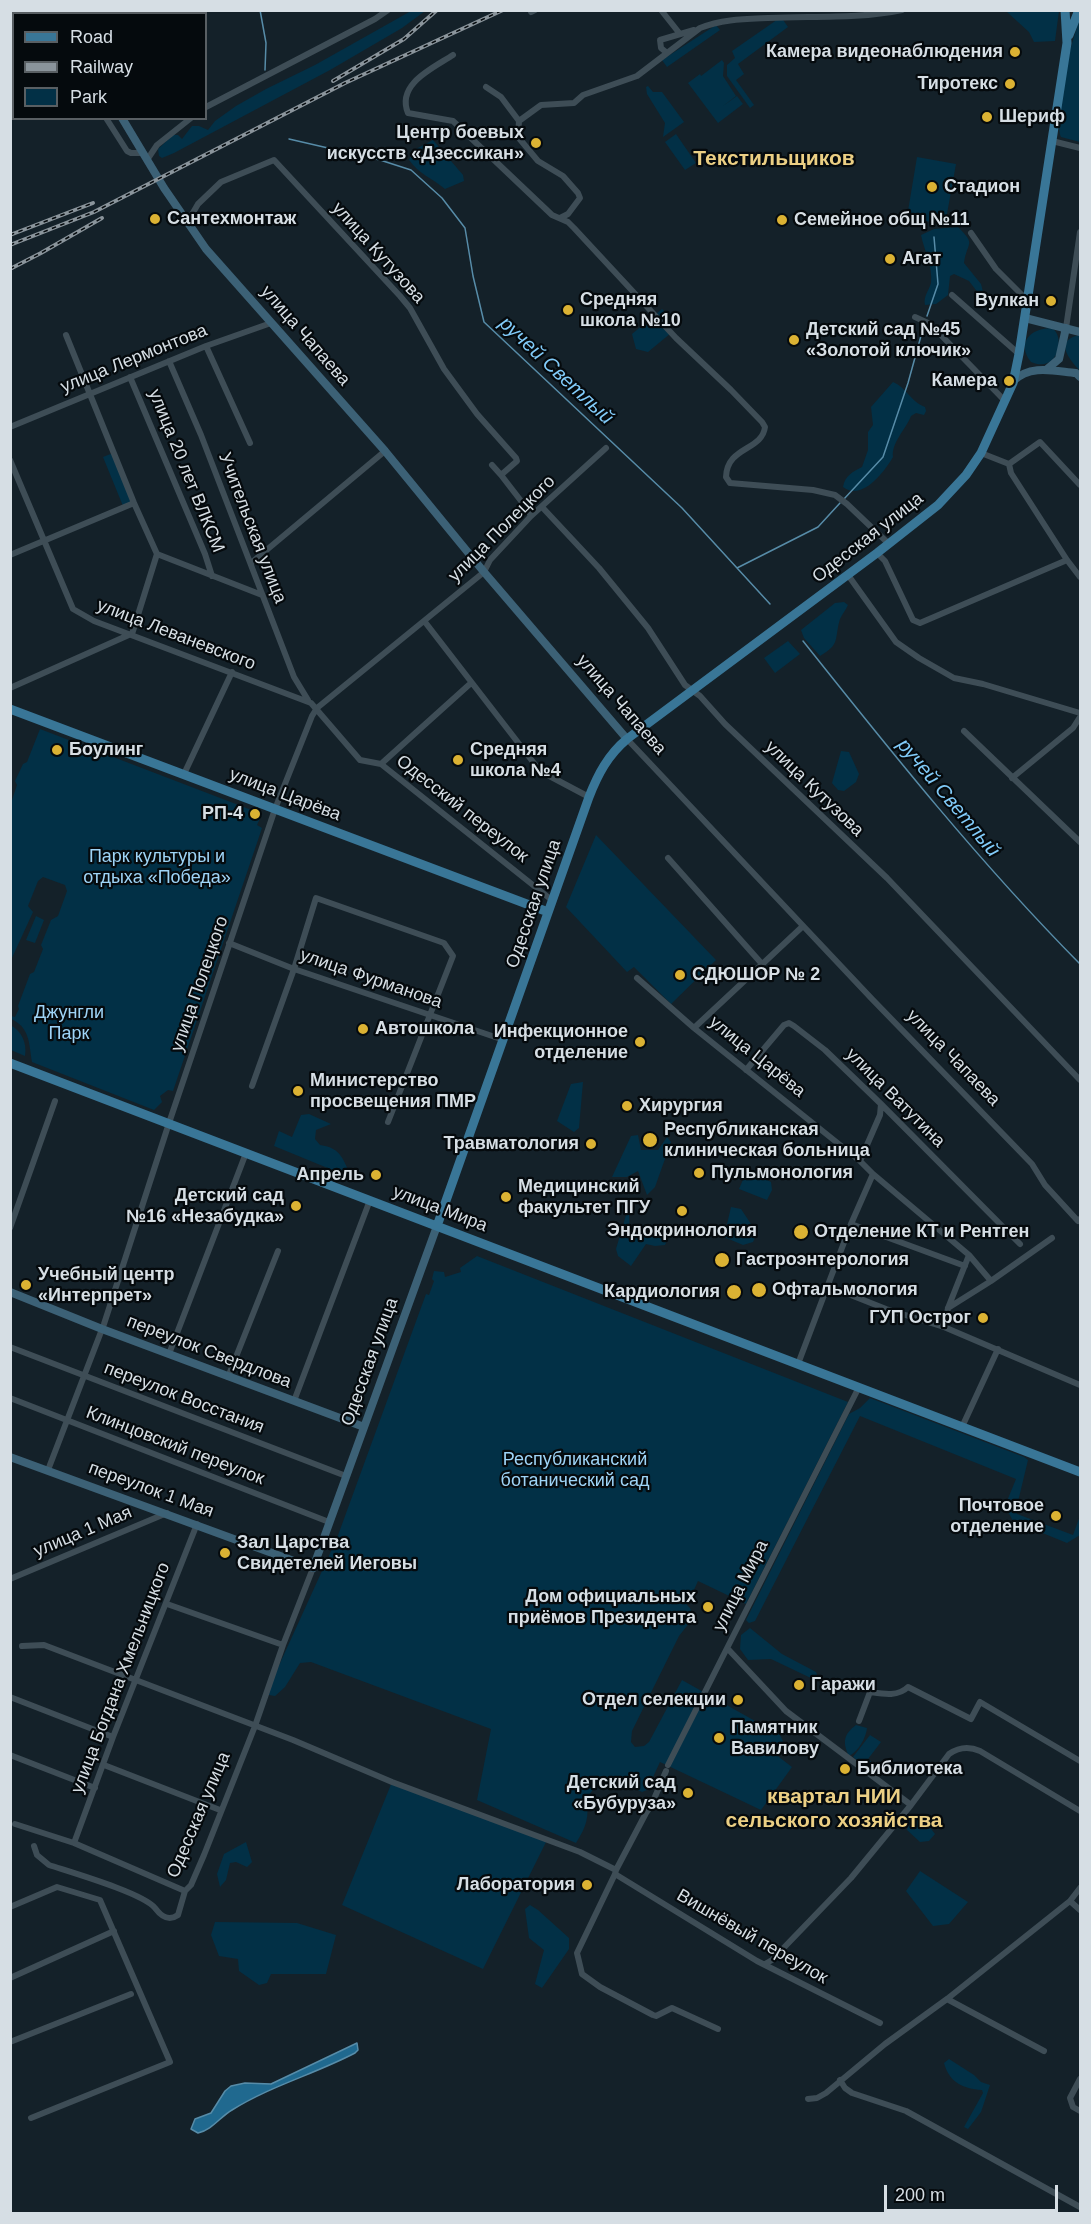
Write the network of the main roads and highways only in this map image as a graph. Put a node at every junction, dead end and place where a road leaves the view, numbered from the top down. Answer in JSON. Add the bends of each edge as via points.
{"nodes":[{"id":1,"x":1065,"y":10,"type":"edge"},
{"id":2,"x":1080,"y":10,"type":"edge"},
{"id":3,"x":1067,"y":43,"type":"junction"},
{"id":4,"x":10,"y":709,"type":"edge"},
{"id":5,"x":548,"y":912,"type":"junction"},
{"id":6,"x":10,"y":1062,"type":"edge"},
{"id":7,"x":437,"y":1226,"type":"junction"},
{"id":8,"x":1080,"y":1472,"type":"edge"}],
"edges":[{"from":1,"to":3,"type":"main road"},
{"from":2,"to":3,"type":"main road"},
{"from":3,"to":5,"type":"main road","name":"Одесская улица","via":[[1019,354],[1013,381],[981,453],[938,505],[627,739],[610,756],[589,797]]},
{"from":4,"to":5,"type":"main road","name":"улица Царёва"},
{"from":5,"to":7,"type":"main road","name":"Одесская улица"},
{"from":6,"to":7,"type":"main road","name":"улица Мира"},
{"from":7,"to":8,"type":"main road","name":"улица Мира"}]}
